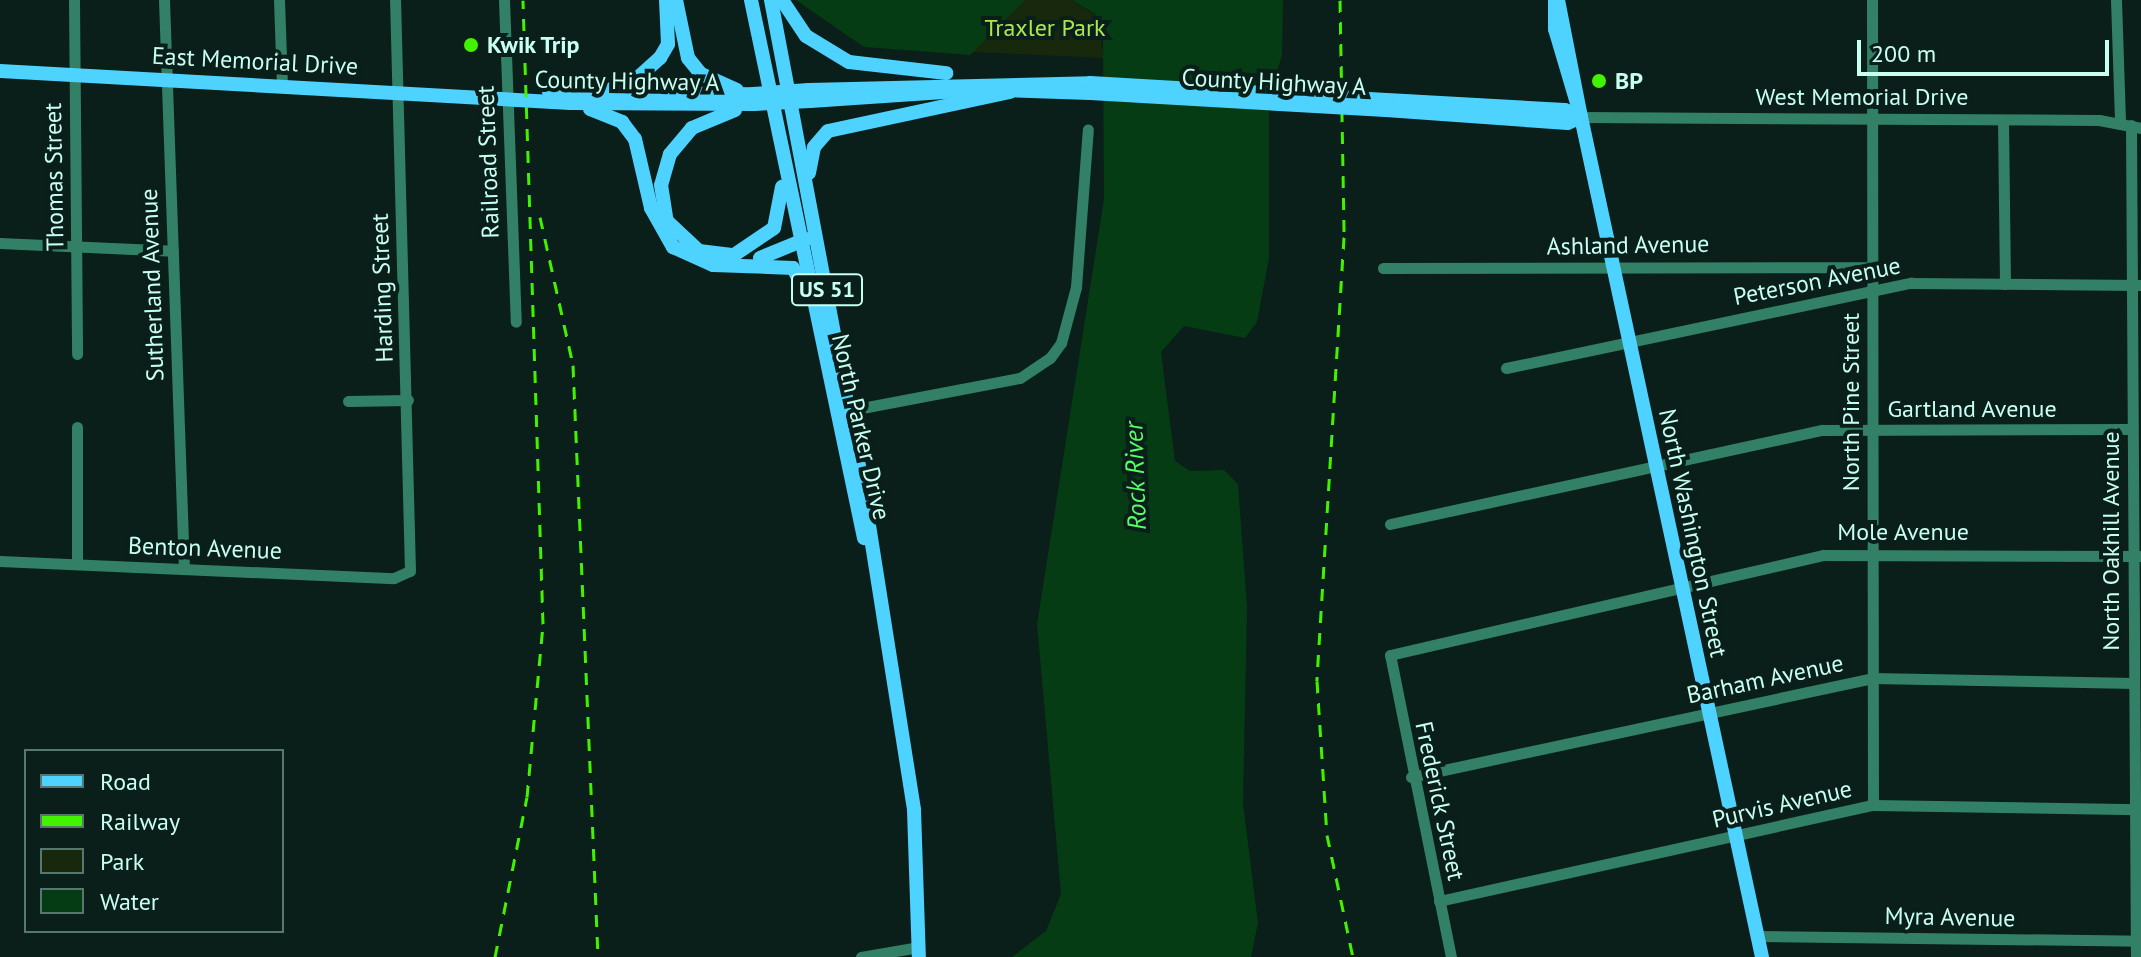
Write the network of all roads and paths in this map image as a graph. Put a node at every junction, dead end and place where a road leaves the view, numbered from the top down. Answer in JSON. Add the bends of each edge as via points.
{"nodes":[{"id":1,"x":74,"y":0,"type":"edge"},
{"id":2,"x":164,"y":0,"type":"edge"},
{"id":3,"x":279,"y":0,"type":"edge"},
{"id":4,"x":395,"y":0,"type":"edge"},
{"id":5,"x":504,"y":0,"type":"edge"},
{"id":6,"x":666,"y":0,"type":"edge"},
{"id":7,"x":676,"y":0,"type":"edge"},
{"id":8,"x":751,"y":0,"type":"edge"},
{"id":9,"x":771,"y":0,"type":"edge"},
{"id":10,"x":782,"y":0,"type":"edge"},
{"id":11,"x":1556,"y":0,"type":"edge"},
{"id":12,"x":1872,"y":0,"type":"edge"},
{"id":13,"x":2116,"y":0,"type":"edge"},
{"id":14,"x":1559,"y":47,"type":"junction"},
{"id":15,"x":0,"y":71,"type":"edge"},
{"id":16,"x":75,"y":74,"type":"junction"},
{"id":17,"x":166,"y":79,"type":"junction"},
{"id":18,"x":282,"y":84,"type":"junction"},
{"id":19,"x":1027,"y":85,"type":"junction"},
{"id":20,"x":397,"y":90,"type":"junction"},
{"id":21,"x":590,"y":94,"type":"junction"},
{"id":22,"x":508,"y":95,"type":"junction"},
{"id":23,"x":753,"y":99,"type":"junction"},
{"id":24,"x":570,"y":103,"type":"junction"},
{"id":25,"x":1387,"y":105,"type":"junction"},
{"id":26,"x":1535,"y":109,"type":"junction"},
{"id":27,"x":1581,"y":117,"type":"junction"},
{"id":28,"x":1873,"y":119,"type":"junction"},
{"id":29,"x":2003,"y":120,"type":"junction"},
{"id":30,"x":2131,"y":124,"type":"edge"},
{"id":31,"x":1088,"y":129,"type":"dead end"},
{"id":32,"x":778,"y":139,"type":"junction"},
{"id":33,"x":807,"y":185,"type":"junction"},
{"id":34,"x":814,"y":222,"type":"junction"},
{"id":35,"x":0,"y":243,"type":"edge"},
{"id":36,"x":801,"y":244,"type":"junction"},
{"id":37,"x":76,"y":247,"type":"junction"},
{"id":38,"x":173,"y":251,"type":"junction"},
{"id":39,"x":732,"y":265,"type":"junction"},
{"id":40,"x":1613,"y":267,"type":"junction"},
{"id":41,"x":1873,"y":267,"type":"junction"},
{"id":42,"x":1383,"y":268,"type":"dead end"},
{"id":43,"x":2005,"y":284,"type":"junction"},
{"id":44,"x":2136,"y":285,"type":"edge"},
{"id":45,"x":1872,"y":290,"type":"junction"},
{"id":46,"x":516,"y":322,"type":"dead end"},
{"id":47,"x":816,"y":324,"type":"junction"},
{"id":48,"x":1630,"y":342,"type":"junction"},
{"id":49,"x":77,"y":354,"type":"dead end"},
{"id":50,"x":1506,"y":368,"type":"dead end"},
{"id":51,"x":408,"y":400,"type":"junction"},
{"id":52,"x":348,"y":401,"type":"dead end"},
{"id":53,"x":850,"y":411,"type":"junction"},
{"id":54,"x":833,"y":413,"type":"junction"},
{"id":55,"x":77,"y":427,"type":"dead end"},
{"id":56,"x":2132,"y":429,"type":"junction"},
{"id":57,"x":1873,"y":431,"type":"junction"},
{"id":58,"x":1657,"y":465,"type":"junction"},
{"id":59,"x":1390,"y":524,"type":"dead end"},
{"id":60,"x":1873,"y":552,"type":"junction"},
{"id":61,"x":2137,"y":556,"type":"edge"},
{"id":62,"x":0,"y":561,"type":"edge"},
{"id":63,"x":77,"y":564,"type":"junction"},
{"id":64,"x":184,"y":569,"type":"junction"},
{"id":65,"x":407,"y":574,"type":"joint"},
{"id":66,"x":877,"y":581,"type":"junction"},
{"id":67,"x":1683,"y":590,"type":"junction"},
{"id":68,"x":1390,"y":655,"type":"joint"},
{"id":69,"x":1872,"y":678,"type":"junction"},
{"id":70,"x":2134,"y":683,"type":"junction"},
{"id":71,"x":1709,"y":713,"type":"junction"},
{"id":72,"x":1411,"y":777,"type":"junction"},
{"id":73,"x":1873,"y":805,"type":"junction"},
{"id":74,"x":2138,"y":809,"type":"edge"},
{"id":75,"x":1736,"y":838,"type":"junction"},
{"id":76,"x":1439,"y":901,"type":"junction"},
{"id":77,"x":1757,"y":936,"type":"junction"},
{"id":78,"x":2138,"y":941,"type":"edge"},
{"id":79,"x":919,"y":952,"type":"edge"},
{"id":80,"x":861,"y":957,"type":"edge"},
{"id":81,"x":1451,"y":957,"type":"edge"},
{"id":82,"x":1762,"y":957,"type":"edge"},
{"id":83,"x":2136,"y":957,"type":"edge"}],
"edges":[{"from":1,"to":16,"type":"street","name":"Thomas Street"},
{"from":2,"to":17,"type":"street","name":"Sutherland Avenue"},
{"from":3,"to":18,"type":"street"},
{"from":4,"to":20,"type":"street","name":"Harding Street"},
{"from":5,"to":22,"type":"street","name":"Railroad Street"},
{"from":6,"to":21,"type":"main road","via":[[668,44],[660,58],[632,83]]},
{"from":7,"to":23,"type":"main road","via":[[684,50],[696,70]]},
{"from":8,"to":32,"type":"main road","name":"North Parker Drive","number":"US 51"},
{"from":9,"to":33,"type":"main road","name":"North Parker Drive","number":"US 51"},
{"from":10,"to":19,"type":"main road","via":[[817,46],[861,66]]},
{"from":11,"to":14,"type":"main road","name":"North Washington Street"},
{"from":11,"to":27,"type":"main road","name":"North Washington Street"},
{"from":12,"to":28,"type":"street","name":"North Pine Street"},
{"from":13,"to":30,"type":"street","name":"North Oakhill Avenue"},
{"from":14,"to":26,"type":"main road","via":[[1558,96]]},
{"from":14,"to":27,"type":"main road","name":"North Washington Street"},
{"from":15,"to":16,"type":"main road","name":"East Memorial Drive"},
{"from":16,"to":17,"type":"main road","name":"East Memorial Drive"},
{"from":16,"to":37,"type":"street","name":"Thomas Street"},
{"from":17,"to":18,"type":"main road","name":"East Memorial Drive"},
{"from":17,"to":38,"type":"street","name":"Sutherland Avenue"},
{"from":18,"to":20,"type":"main road","name":"East Memorial Drive"},
{"from":19,"to":23,"type":"main road","name":"County Highway A","bridge":true},
{"from":19,"to":25,"type":"main road","name":"County Highway A","bridge":true},
{"from":19,"to":33,"type":"main road","via":[[828,131],[814,147]]},
{"from":20,"to":22,"type":"main road","name":"East Memorial Drive"},
{"from":20,"to":51,"type":"street","name":"Harding Street"},
{"from":21,"to":22,"type":"main road","name":"County Highway A"},
{"from":21,"to":23,"type":"main road","name":"County Highway A"},
{"from":22,"to":24,"type":"main road","name":"County Highway A"},
{"from":22,"to":46,"type":"street","name":"Railroad Street"},
{"from":23,"to":24,"type":"main road","name":"County Highway A"},
{"from":23,"to":32,"type":"main road","via":[[701,122],[670,154],[661,198],[680,238],[722,256],[767,236],[781,207]]},
{"from":24,"to":39,"type":"main road","via":[[610,115],[630,131],[656,223],[673,247],[701,262]]},
{"from":25,"to":26,"type":"main road","name":"West Memorial Drive"},
{"from":25,"to":27,"type":"main road","name":"West Memorial Drive","via":[[1568,123]]},
{"from":26,"to":27,"type":"main road","name":"West Memorial Drive"},
{"from":27,"to":28,"type":"street","name":"West Memorial Drive"},
{"from":27,"to":40,"type":"main road","name":"North Washington Street"},
{"from":28,"to":29,"type":"street","name":"West Memorial Drive"},
{"from":28,"to":41,"type":"street","name":"North Pine Street"},
{"from":29,"to":30,"type":"street","name":"West Memorial Drive"},
{"from":29,"to":43,"type":"street"},
{"from":30,"to":44,"type":"street","name":"North Oakhill Avenue"},
{"from":31,"to":53,"type":"street","via":[[1076,287],[1061,343],[1050,358],[1020,378]]},
{"from":32,"to":36,"type":"main road","name":"North Parker Drive","number":"US 51"},
{"from":33,"to":34,"type":"main road","name":"North Parker Drive","number":"US 51"},
{"from":34,"to":36,"type":"main road"},
{"from":34,"to":53,"type":"main road","name":"North Parker Drive","number":"US 51"},
{"from":35,"to":37,"type":"street"},
{"from":36,"to":39,"type":"main road"},
{"from":36,"to":47,"type":"main road","name":"North Parker Drive","number":"US 51"},
{"from":37,"to":38,"type":"street"},
{"from":37,"to":49,"type":"street","name":"Thomas Street"},
{"from":38,"to":64,"type":"street","name":"Sutherland Avenue"},
{"from":39,"to":47,"type":"main road","via":[[793,268]]},
{"from":40,"to":41,"type":"street","name":"Ashland Avenue"},
{"from":40,"to":42,"type":"street","name":"Ashland Avenue"},
{"from":40,"to":48,"type":"main road","name":"North Washington Street"},
{"from":41,"to":45,"type":"street","name":"North Pine Street"},
{"from":43,"to":44,"type":"street","name":"Peterson Avenue"},
{"from":43,"to":45,"type":"street","name":"Peterson Avenue"},
{"from":44,"to":56,"type":"street","name":"North Oakhill Avenue"},
{"from":45,"to":48,"type":"street","name":"Peterson Avenue"},
{"from":45,"to":57,"type":"street","name":"North Pine Street"},
{"from":47,"to":54,"type":"main road","name":"North Parker Drive","number":"US 51"},
{"from":48,"to":50,"type":"street","name":"Peterson Avenue"},
{"from":48,"to":58,"type":"main road","name":"North Washington Street"},
{"from":51,"to":52,"type":"street"},
{"from":51,"to":65,"type":"street","name":"Harding Street","via":[[413,559]]},
{"from":53,"to":54,"type":"street"},
{"from":53,"to":66,"type":"main road","name":"North Parker Drive","number":"US 51"},
{"from":54,"to":66,"type":"main road","name":"North Parker Drive","number":"US 51"},
{"from":55,"to":63,"type":"street"},
{"from":56,"to":57,"type":"street","name":"Gartland Avenue"},
{"from":56,"to":61,"type":"street","name":"North Oakhill Avenue"},
{"from":57,"to":58,"type":"street","name":"Gartland Avenue","via":[[1816,431]]},
{"from":57,"to":60,"type":"street","name":"North Pine Street"},
{"from":58,"to":59,"type":"street","name":"Gartland Avenue"},
{"from":58,"to":67,"type":"main road","name":"North Washington Street"},
{"from":60,"to":61,"type":"street","name":"Mole Avenue"},
{"from":60,"to":67,"type":"street","name":"Mole Avenue","via":[[1823,555]]},
{"from":60,"to":69,"type":"street","name":"North Pine Street"},
{"from":61,"to":70,"type":"street","name":"North Oakhill Avenue"},
{"from":62,"to":63,"type":"street","name":"Benton Avenue"},
{"from":63,"to":64,"type":"street","name":"Benton Avenue"},
{"from":64,"to":65,"type":"street","name":"Benton Avenue"},
{"from":66,"to":79,"type":"main road","name":"North Parker Drive","number":"US 51","via":[[916,823]]},
{"from":67,"to":68,"type":"street","name":"Mole Avenue"},
{"from":67,"to":71,"type":"main road","name":"North Washington Street"},
{"from":68,"to":72,"type":"street","name":"Frederick Street"},
{"from":69,"to":70,"type":"street","name":"Barham Avenue"},
{"from":69,"to":71,"type":"street","name":"Barham Avenue"},
{"from":69,"to":73,"type":"street","name":"North Pine Street"},
{"from":70,"to":74,"type":"street","name":"North Oakhill Avenue"},
{"from":71,"to":72,"type":"street","name":"Barham Avenue"},
{"from":71,"to":75,"type":"main road","name":"North Washington Street"},
{"from":72,"to":76,"type":"street","name":"Frederick Street"},
{"from":73,"to":74,"type":"street","name":"Purvis Avenue"},
{"from":73,"to":75,"type":"street","name":"Purvis Avenue"},
{"from":74,"to":78,"type":"street","name":"North Oakhill Avenue"},
{"from":75,"to":76,"type":"street","name":"Purvis Avenue"},
{"from":75,"to":77,"type":"main road","name":"North Washington Street"},
{"from":76,"to":81,"type":"street","name":"Frederick Street"},
{"from":77,"to":78,"type":"street","name":"Myra Avenue"},
{"from":77,"to":82,"type":"main road","name":"North Washington Street"},
{"from":78,"to":83,"type":"street","name":"North Oakhill Avenue"},
{"from":79,"to":80,"type":"street"}]}
